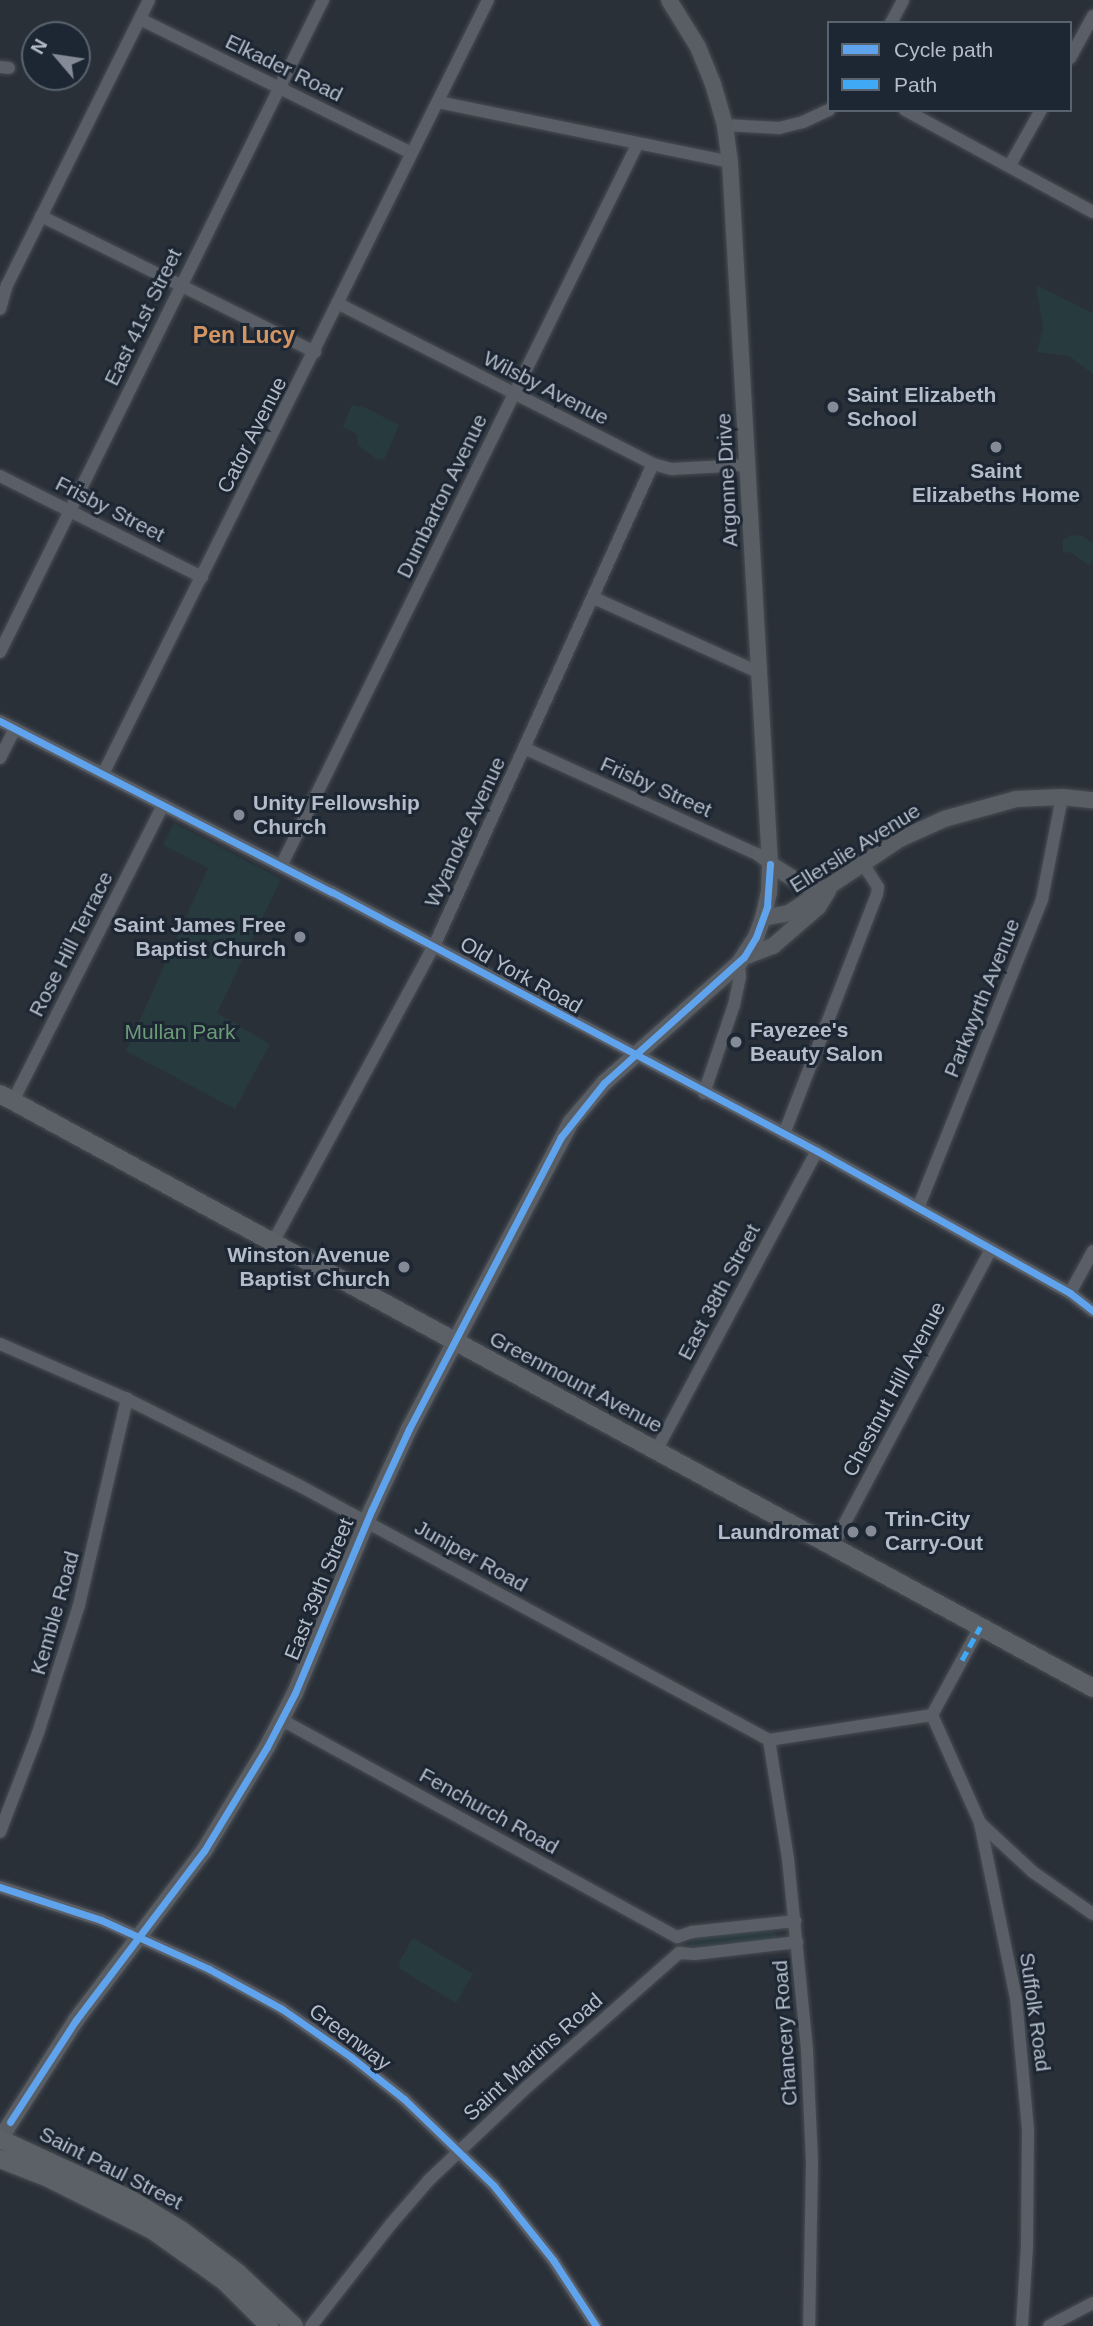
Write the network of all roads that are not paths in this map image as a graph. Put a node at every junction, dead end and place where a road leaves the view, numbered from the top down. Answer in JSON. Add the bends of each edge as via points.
{"nodes":[{"id":1,"x":149,"y":0,"type":"edge"},
{"id":2,"x":323,"y":0,"type":"edge"},
{"id":3,"x":488,"y":0,"type":"edge"},
{"id":4,"x":669,"y":0,"type":"edge"},
{"id":5,"x":903,"y":0,"type":"edge"},
{"id":6,"x":1093,"y":16,"type":"edge"},
{"id":7,"x":140,"y":19,"type":"junction"},
{"id":8,"x":892,"y":21,"type":"edge"},
{"id":9,"x":1089,"y":34,"type":"edge"},
{"id":10,"x":1072,"y":55,"type":"edge"},
{"id":11,"x":280,"y":88,"type":"junction"},
{"id":12,"x":438,"y":102,"type":"junction"},
{"id":13,"x":827,"y":111,"type":"edge"},
{"id":14,"x":909,"y":112,"type":"edge"},
{"id":15,"x":1040,"y":112,"type":"edge"},
{"id":16,"x":724,"y":125,"type":"junction"},
{"id":17,"x":638,"y":143,"type":"junction"},
{"id":18,"x":411,"y":153,"type":"junction"},
{"id":19,"x":730,"y":162,"type":"junction"},
{"id":20,"x":1010,"y":165,"type":"junction"},
{"id":21,"x":1093,"y":212,"type":"edge"},
{"id":22,"x":41,"y":216,"type":"junction"},
{"id":23,"x":181,"y":284,"type":"junction"},
{"id":24,"x":337,"y":303,"type":"junction"},
{"id":25,"x":0,"y":309,"type":"edge"},
{"id":26,"x":315,"y":352,"type":"junction"},
{"id":27,"x":514,"y":393,"type":"junction"},
{"id":28,"x":653,"y":464,"type":"junction"},
{"id":29,"x":747,"y":465,"type":"junction"},
{"id":30,"x":0,"y":476,"type":"edge"},
{"id":31,"x":69,"y":510,"type":"junction"},
{"id":32,"x":202,"y":578,"type":"junction"},
{"id":33,"x":594,"y":598,"type":"junction"},
{"id":34,"x":0,"y":652,"type":"edge"},
{"id":35,"x":758,"y":672,"type":"junction"},
{"id":36,"x":0,"y":721,"type":"edge"},
{"id":37,"x":15,"y":729,"type":"junction"},
{"id":38,"x":524,"y":748,"type":"junction"},
{"id":39,"x":0,"y":758,"type":"edge"},
{"id":40,"x":103,"y":774,"type":"junction"},
{"id":41,"x":1062,"y":797,"type":"junction"},
{"id":42,"x":1093,"y":800,"type":"edge"},
{"id":43,"x":163,"y":805,"type":"junction"},
{"id":44,"x":770,"y":864,"type":"junction"},
{"id":45,"x":863,"y":864,"type":"junction"},
{"id":46,"x":281,"y":866,"type":"junction"},
{"id":47,"x":829,"y":889,"type":"junction"},
{"id":48,"x":763,"y":918,"type":"junction"},
{"id":49,"x":433,"y":946,"type":"junction"},
{"id":50,"x":741,"y":960,"type":"junction"},
{"id":51,"x":634,"y":1056,"type":"junction"},
{"id":52,"x":704,"y":1093,"type":"junction"},
{"id":53,"x":6,"y":1098,"type":"edge"},
{"id":54,"x":784,"y":1134,"type":"junction"},
{"id":55,"x":817,"y":1152,"type":"junction"},
{"id":56,"x":918,"y":1208,"type":"junction"},
{"id":57,"x":272,"y":1244,"type":"junction"},
{"id":58,"x":991,"y":1249,"type":"junction"},
{"id":59,"x":1093,"y":1251,"type":"edge"},
{"id":60,"x":1070,"y":1293,"type":"junction"},
{"id":61,"x":1093,"y":1311,"type":"edge"},
{"id":62,"x":453,"y":1341,"type":"junction"},
{"id":63,"x":0,"y":1344,"type":"edge"},
{"id":64,"x":127,"y":1399,"type":"junction"},
{"id":65,"x":656,"y":1451,"type":"junction"},
{"id":66,"x":366,"y":1521,"type":"junction"},
{"id":67,"x":832,"y":1547,"type":"junction"},
{"id":68,"x":980,"y":1627,"type":"junction"},
{"id":69,"x":1093,"y":1688,"type":"edge"},
{"id":70,"x":932,"y":1715,"type":"junction"},
{"id":71,"x":282,"y":1720,"type":"junction"},
{"id":72,"x":769,"y":1740,"type":"junction"},
{"id":73,"x":980,"y":1823,"type":"junction"},
{"id":74,"x":0,"y":1832,"type":"edge"},
{"id":75,"x":0,"y":1887,"type":"edge"},
{"id":76,"x":1093,"y":1914,"type":"edge"},
{"id":77,"x":795,"y":1921,"type":"junction"},
{"id":78,"x":138,"y":1937,"type":"junction"},
{"id":79,"x":677,"y":1937,"type":"junction"},
{"id":80,"x":797,"y":1942,"type":"junction"},
{"id":81,"x":679,"y":1953,"type":"junction"},
{"id":82,"x":0,"y":2139,"type":"edge"},
{"id":83,"x":459,"y":2150,"type":"junction"},
{"id":84,"x":0,"y":2159,"type":"edge"},
{"id":85,"x":1093,"y":2303,"type":"edge"},
{"id":86,"x":269,"y":2326,"type":"edge"},
{"id":87,"x":294,"y":2326,"type":"edge"},
{"id":88,"x":311,"y":2326,"type":"edge"},
{"id":89,"x":596,"y":2326,"type":"edge"},
{"id":90,"x":809,"y":2326,"type":"edge"},
{"id":91,"x":1022,"y":2326,"type":"edge"},
{"id":92,"x":1049,"y":2326,"type":"edge"}],
"edges":[{"from":1,"to":7,"type":"street"},
{"from":2,"to":11,"type":"street","name":"East 41st Street"},
{"from":3,"to":12,"type":"street","name":"Cator Avenue"},
{"from":4,"to":16,"type":"main road","name":"Argonne Drive","via":[[698,47]]},
{"from":5,"to":8,"type":"street"},
{"from":6,"to":9,"type":"street"},
{"from":7,"to":11,"type":"street","name":"Elkader Road"},
{"from":7,"to":22,"type":"street"},
{"from":9,"to":10,"type":"street"},
{"from":11,"to":18,"type":"street","name":"Elkader Road"},
{"from":11,"to":23,"type":"street","name":"East 41st Street"},
{"from":12,"to":17,"type":"street"},
{"from":12,"to":18,"type":"street","name":"Cator Avenue"},
{"from":13,"to":16,"type":"street","via":[[779,128]]},
{"from":14,"to":20,"type":"street"},
{"from":15,"to":20,"type":"street"},
{"from":16,"to":19,"type":"main road","name":"Argonne Drive"},
{"from":17,"to":19,"type":"street"},
{"from":17,"to":27,"type":"street","name":"Dumbarton Avenue"},
{"from":18,"to":24,"type":"street","name":"Cator Avenue"},
{"from":19,"to":29,"type":"main road","name":"Argonne Drive"},
{"from":20,"to":21,"type":"street"},
{"from":22,"to":23,"type":"street"},
{"from":22,"to":25,"type":"street"},
{"from":23,"to":26,"type":"street"},
{"from":23,"to":31,"type":"street","name":"East 41st Street"},
{"from":24,"to":26,"type":"street","name":"Cator Avenue"},
{"from":24,"to":27,"type":"street","name":"Wilsby Avenue"},
{"from":26,"to":32,"type":"street","name":"Cator Avenue"},
{"from":27,"to":28,"type":"street","name":"Wilsby Avenue"},
{"from":27,"to":46,"type":"street","name":"Dumbarton Avenue"},
{"from":28,"to":29,"type":"street","name":"Wilsby Avenue","via":[[672,469]]},
{"from":28,"to":33,"type":"street","name":"Wyanoke Avenue"},
{"from":29,"to":35,"type":"main road","name":"Argonne Drive"},
{"from":30,"to":31,"type":"street","name":"Frisby Street"},
{"from":31,"to":32,"type":"street","name":"Frisby Street"},
{"from":31,"to":34,"type":"street","name":"East 41st Street"},
{"from":32,"to":40,"type":"street","name":"Cator Avenue"},
{"from":33,"to":35,"type":"street"},
{"from":33,"to":38,"type":"street","name":"Wyanoke Avenue"},
{"from":35,"to":44,"type":"main road","name":"Argonne Drive"},
{"from":36,"to":37,"type":"street","name":"Old York Road"},
{"from":37,"to":39,"type":"street"},
{"from":37,"to":40,"type":"street","name":"Old York Road"},
{"from":38,"to":44,"type":"street","name":"Frisby Street","via":[[757,854]]},
{"from":38,"to":49,"type":"street","name":"Wyanoke Avenue"},
{"from":40,"to":43,"type":"street","name":"Old York Road"},
{"from":41,"to":42,"type":"main road","name":"Ellerslie Avenue"},
{"from":41,"to":45,"type":"main road","name":"Ellerslie Avenue","via":[[1016,799],[966,811],[922,828]]},
{"from":41,"to":56,"type":"street","name":"Parkwyrth Avenue","via":[[1042,899]]},
{"from":43,"to":46,"type":"street","name":"Old York Road"},
{"from":43,"to":53,"type":"street","name":"Rose Hill Terrace"},
{"from":44,"to":47,"type":"main road","via":[[804,885]]},
{"from":44,"to":48,"type":"main road","name":"Argonne Drive"},
{"from":45,"to":47,"type":"main road","name":"Ellerslie Avenue"},
{"from":45,"to":54,"type":"street","via":[[878,887],[877,894]]},
{"from":46,"to":49,"type":"street","name":"Old York Road"},
{"from":47,"to":48,"type":"main road","name":"Ellerslie Avenue","via":[[783,917]]},
{"from":47,"to":50,"type":"main road","via":[[818,907],[773,946]]},
{"from":48,"to":50,"type":"main road","name":"Argonne Drive"},
{"from":49,"to":51,"type":"street","name":"Old York Road"},
{"from":49,"to":57,"type":"street","name":"Wyanoke Avenue"},
{"from":50,"to":51,"type":"main road"},
{"from":50,"to":52,"type":"street","via":[[734,1005]]},
{"from":51,"to":52,"type":"street","name":"Old York Road"},
{"from":51,"to":62,"type":"main road","name":"East 39th Street","via":[[594,1092],[571,1122]]},
{"from":52,"to":54,"type":"street","name":"Old York Road"},
{"from":53,"to":57,"type":"main road","name":"Greenmount Avenue"},
{"from":54,"to":55,"type":"street","name":"Old York Road"},
{"from":55,"to":56,"type":"street","name":"Old York Road"},
{"from":55,"to":65,"type":"street","name":"East 38th Street"},
{"from":56,"to":58,"type":"street","name":"Old York Road"},
{"from":57,"to":62,"type":"main road","name":"Greenmount Avenue"},
{"from":58,"to":60,"type":"street","name":"Old York Road"},
{"from":58,"to":67,"type":"street","name":"Chestnut Hill Avenue"},
{"from":59,"to":60,"type":"street"},
{"from":60,"to":61,"type":"street","name":"Old York Road"},
{"from":62,"to":65,"type":"main road","name":"Greenmount Avenue"},
{"from":62,"to":66,"type":"main road","name":"East 39th Street"},
{"from":63,"to":64,"type":"street","name":"Juniper Road"},
{"from":64,"to":66,"type":"street","name":"Juniper Road"},
{"from":64,"to":74,"type":"street","name":"Kemble Road","via":[[79,1605]]},
{"from":65,"to":67,"type":"main road","name":"Greenmount Avenue"},
{"from":66,"to":71,"type":"main road","name":"East 39th Street"},
{"from":66,"to":72,"type":"street","name":"Juniper Road"},
{"from":67,"to":68,"type":"main road","name":"Greenmount Avenue"},
{"from":68,"to":69,"type":"main road","name":"Greenmount Avenue"},
{"from":68,"to":70,"type":"street"},
{"from":70,"to":72,"type":"street"},
{"from":70,"to":73,"type":"street","name":"Suffolk Road"},
{"from":71,"to":78,"type":"main road","name":"East 39th Street","via":[[232,1810]]},
{"from":71,"to":79,"type":"street","name":"Fenchurch Road"},
{"from":72,"to":77,"type":"street","name":"Chancery Road"},
{"from":73,"to":76,"type":"street","via":[[1033,1872]]},
{"from":73,"to":91,"type":"street","name":"Suffolk Road","via":[[1016,1998],[1025,2083],[1028,2221]]},
{"from":75,"to":78,"type":"street","name":"Greenway","via":[[75,1910]]},
{"from":77,"to":79,"type":"street"},
{"from":77,"to":80,"type":"street","name":"Chancery Road"},
{"from":78,"to":82,"type":"main road","name":"East 39th Street","via":[[51,2055]]},
{"from":78,"to":83,"type":"street","name":"Greenway","via":[[209,1969],[309,2026],[396,2093]]},
{"from":79,"to":81,"type":"street"},
{"from":80,"to":81,"type":"street"},
{"from":80,"to":90,"type":"street","name":"Chancery Road","via":[[812,2150]]},
{"from":81,"to":83,"type":"street","name":"Saint Martins Road"},
{"from":82,"to":87,"type":"main road","name":"Saint Paul Street","via":[[109,2188],[181,2230],[238,2273]]},
{"from":83,"to":88,"type":"street","name":"Saint Martins Road","via":[[391,2224]]},
{"from":83,"to":89,"type":"street","name":"Greenway","via":[[525,2224]]},
{"from":84,"to":86,"type":"main road","name":"Saint Paul Street","via":[[152,2230],[221,2279]]},
{"from":85,"to":92,"type":"street"}]}
